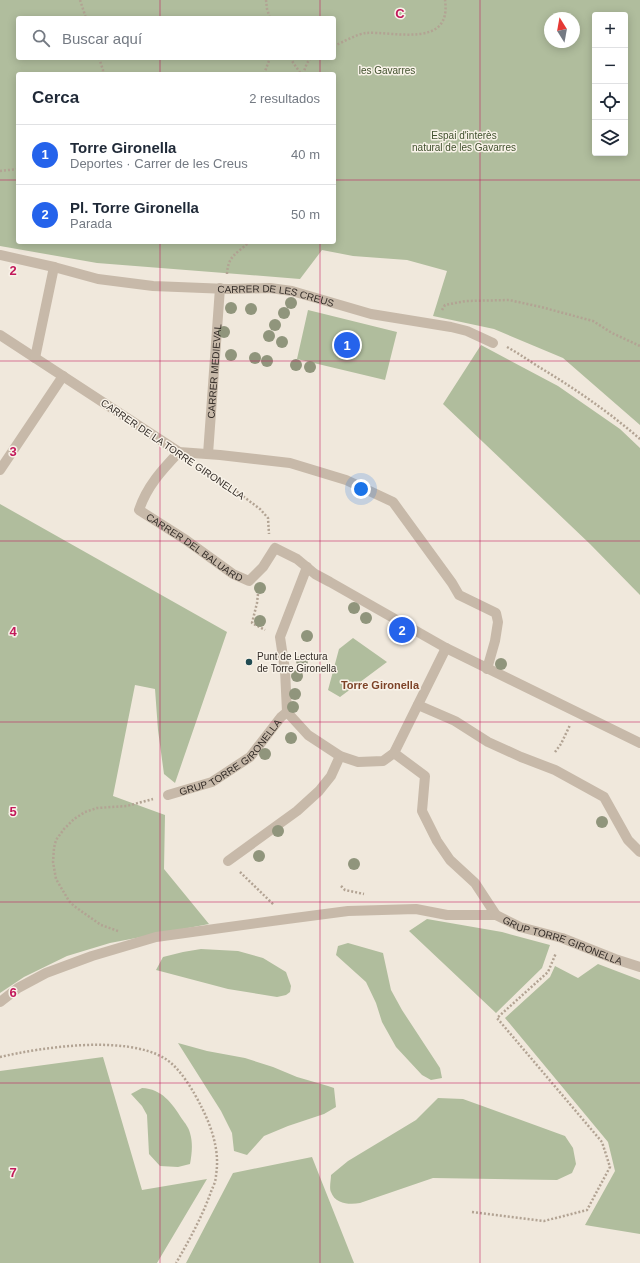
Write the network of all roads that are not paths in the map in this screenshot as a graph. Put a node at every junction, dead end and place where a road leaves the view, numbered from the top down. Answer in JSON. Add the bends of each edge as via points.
{"nodes":[{"id":1,"x":0,"y":255,"type":"edge"},
{"id":2,"x":54,"y":267,"type":"junction"},
{"id":3,"x":224,"y":288,"type":"junction"},
{"id":4,"x":0,"y":335,"type":"edge"},
{"id":5,"x":493,"y":343,"type":"road end"},
{"id":6,"x":35,"y":358,"type":"junction"},
{"id":7,"x":63,"y":376,"type":"junction"},
{"id":8,"x":179,"y":452,"type":"junction"},
{"id":9,"x":208,"y":454,"type":"junction"},
{"id":10,"x":0,"y":470,"type":"edge"},
{"id":11,"x":308,"y":567,"type":"junction"},
{"id":12,"x":446,"y":648,"type":"junction"},
{"id":13,"x":487,"y":669,"type":"junction"},
{"id":14,"x":418,"y":705,"type":"junction"},
{"id":15,"x":287,"y":712,"type":"junction"},
{"id":16,"x":640,"y":743,"type":"edge"},
{"id":17,"x":394,"y":753,"type":"junction"},
{"id":18,"x":340,"y":756,"type":"junction"},
{"id":19,"x":168,"y":795,"type":"road end"},
{"id":20,"x":640,"y":852,"type":"edge"},
{"id":21,"x":228,"y":861,"type":"road end"},
{"id":22,"x":496,"y":915,"type":"junction"},
{"id":23,"x":640,"y":967,"type":"edge"},
{"id":24,"x":0,"y":1002,"type":"edge"}],
"edges":[{"from":1,"to":2,"type":"street","name":"CARRER DE LES CREUS"},
{"from":2,"to":3,"type":"street","name":"CARRER DE LES CREUS","via":[[106,280],[153,286]]},
{"from":2,"to":6,"type":"street"},
{"from":3,"to":5,"type":"street","name":"CARRER DE LES CREUS","via":[[270,288],[292,291],[371,314],[467,331]]},
{"from":3,"to":9,"type":"street","name":"CARRER MEDIEVAL"},
{"from":4,"to":6,"type":"street","name":"CARRER DE LA TORRE GIRONELLA"},
{"from":6,"to":7,"type":"street","name":"CARRER DE LA TORRE GIRONELLA"},
{"from":7,"to":8,"type":"street","name":"CARRER DE LA TORRE GIRONELLA"},
{"from":7,"to":10,"type":"street"},
{"from":8,"to":9,"type":"street"},
{"from":8,"to":11,"type":"street","name":"CARRER DEL BALUARD","via":[[162,470],[143,497],[140,510],[233,574],[249,581],[264,566],[275,548]]},
{"from":9,"to":13,"type":"street","via":[[290,463],[346,480],[392,502],[459,595],[496,613],[498,622],[495,641]]},
{"from":11,"to":12,"type":"street","via":[[315,574]]},
{"from":11,"to":15,"type":"street","name":"GRUP TORRE GIRONELLA","via":[[280,637]]},
{"from":12,"to":13,"type":"street"},
{"from":12,"to":14,"type":"street"},
{"from":13,"to":16,"type":"street"},
{"from":14,"to":17,"type":"street"},
{"from":14,"to":20,"type":"street","via":[[455,721],[488,742],[555,770],[604,797],[628,840]]},
{"from":15,"to":18,"type":"street","name":"GRUP TORRE GIRONELLA","via":[[308,735]]},
{"from":15,"to":19,"type":"street","name":"GRUP TORRE GIRONELLA","via":[[250,757],[212,782]]},
{"from":17,"to":18,"type":"street","name":"GRUP TORRE GIRONELLA","via":[[383,761],[358,762]]},
{"from":17,"to":22,"type":"street","name":"GRUP TORRE GIRONELLA","via":[[425,776],[422,811],[437,841],[450,860],[475,883]]},
{"from":18,"to":21,"type":"street","via":[[331,776],[297,811]]},
{"from":22,"to":23,"type":"street","name":"GRUP TORRE GIRONELLA","via":[[520,927],[562,938]]},
{"from":22,"to":24,"type":"street","via":[[447,915],[416,909],[348,912],[287,918],[156,938],[92,956],[46,973],[18,988]]}]}
